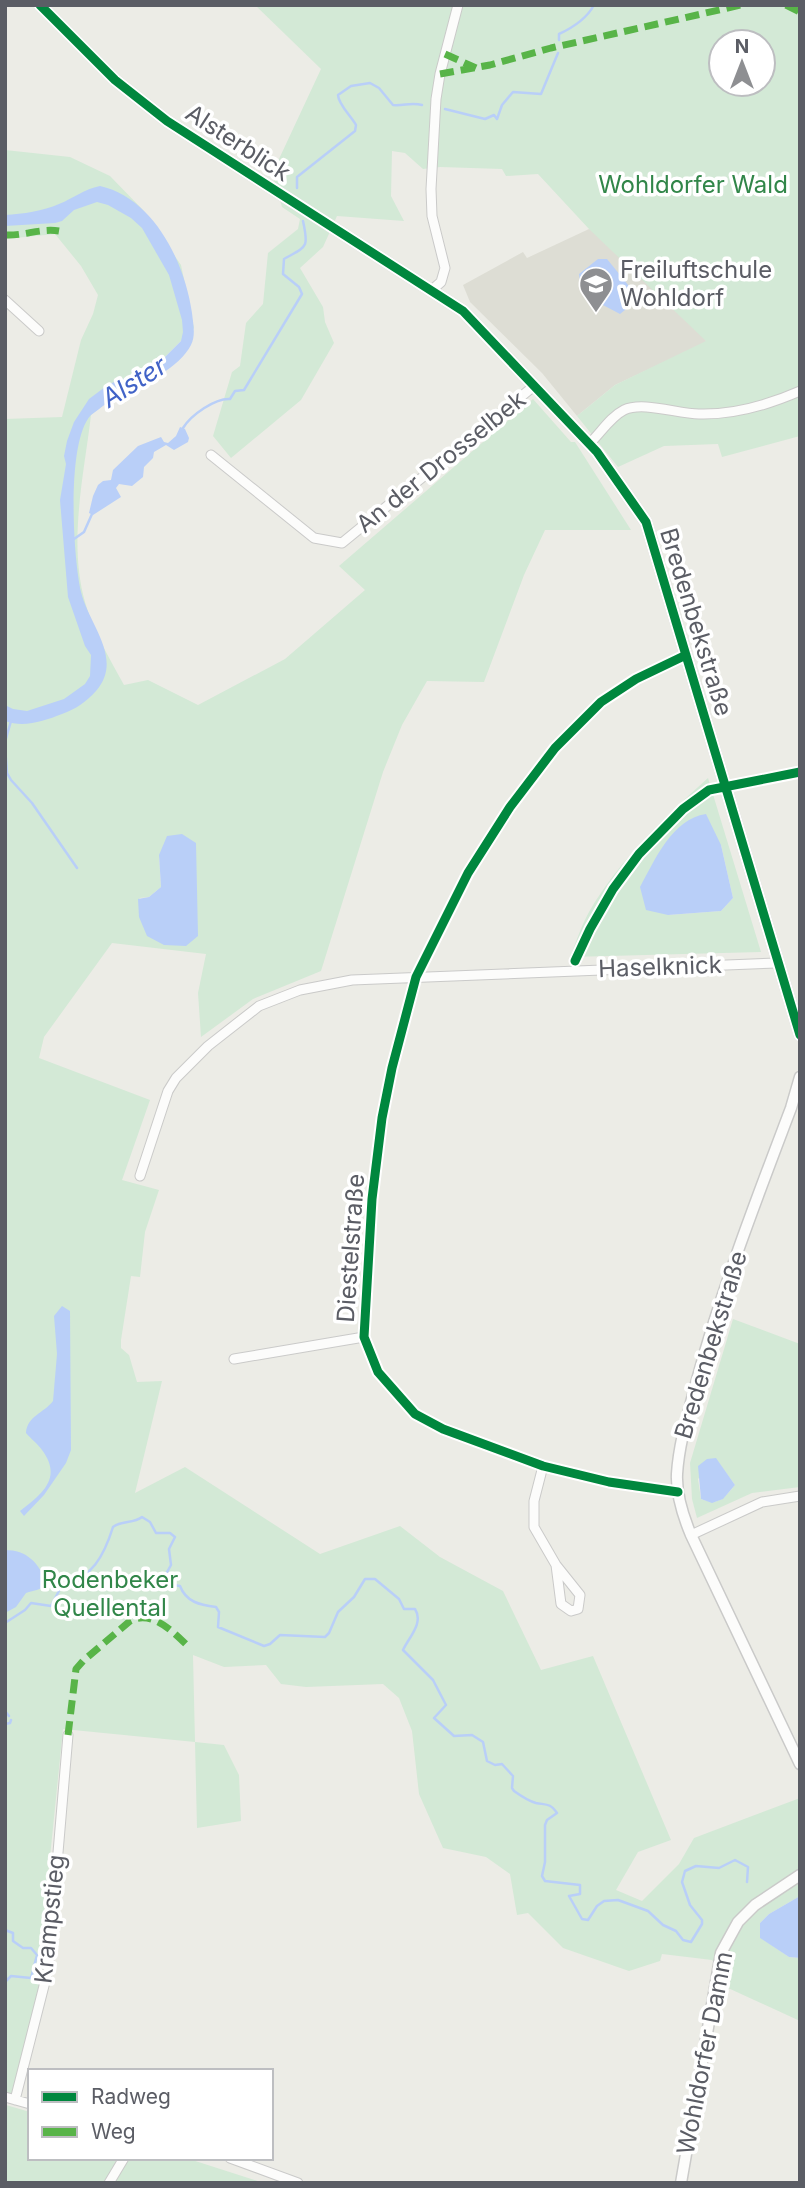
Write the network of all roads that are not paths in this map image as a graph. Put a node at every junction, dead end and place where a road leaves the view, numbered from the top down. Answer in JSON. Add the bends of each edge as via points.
{"nodes":[{"id":1,"x":40,"y":5,"type":"edge"},
{"id":2,"x":458,"y":5,"type":"edge"},
{"id":3,"x":433,"y":289,"type":"junction"},
{"id":4,"x":5,"y":300,"type":"edge"},
{"id":5,"x":39,"y":331,"type":"dead end"},
{"id":6,"x":534,"y":386,"type":"junction"},
{"id":7,"x":800,"y":391,"type":"edge"},
{"id":8,"x":589,"y":444,"type":"junction"},
{"id":9,"x":211,"y":455,"type":"dead end"},
{"id":10,"x":686,"y":655,"type":"junction"},
{"id":11,"x":777,"y":963,"type":"junction"},
{"id":12,"x":416,"y":977,"type":"junction"},
{"id":13,"x":800,"y":1035,"type":"edge"},
{"id":14,"x":800,"y":1077,"type":"edge"},
{"id":15,"x":140,"y":1176,"type":"dead end"},
{"id":16,"x":364,"y":1337,"type":"junction"},
{"id":17,"x":234,"y":1359,"type":"dead end"},
{"id":18,"x":543,"y":1466,"type":"junction"},
{"id":19,"x":678,"y":1492,"type":"junction"},
{"id":20,"x":800,"y":1496,"type":"edge"},
{"id":21,"x":691,"y":1535,"type":"junction"},
{"id":22,"x":556,"y":1565,"type":"junction"},
{"id":23,"x":68,"y":1735,"type":"dead end"},
{"id":24,"x":800,"y":1764,"type":"edge"},
{"id":25,"x":800,"y":1875,"type":"edge"},
{"id":26,"x":10,"y":2099,"type":"edge"},
{"id":27,"x":28,"y":2104,"type":"edge"},
{"id":28,"x":123,"y":2160,"type":"edge"},
{"id":29,"x":235,"y":2160,"type":"edge"},
{"id":30,"x":109,"y":2183,"type":"edge"},
{"id":31,"x":298,"y":2183,"type":"edge"},
{"id":32,"x":681,"y":2183,"type":"edge"}],
"edges":[{"from":1,"to":3,"type":"street","name":"Alsterblick","via":[[115,80],[167,121]]},
{"from":2,"to":3,"type":"street","via":[[436,99],[432,216],[445,268]]},
{"from":3,"to":6,"type":"street","name":"Bredenbekstraße","via":[[471,318]]},
{"from":4,"to":5,"type":"street"},
{"from":6,"to":8,"type":"street","name":"Bredenbekstraße"},
{"from":6,"to":9,"type":"street","name":"An der Drosselbek","via":[[342,543],[314,538]]},
{"from":7,"to":8,"type":"street","via":[[760,406],[714,414],[631,408],[618,414]]},
{"from":8,"to":10,"type":"street","name":"Bredenbekstraße","via":[[646,522]]},
{"from":10,"to":11,"type":"street","name":"Bredenbekstraße"},
{"from":10,"to":12,"type":"street","name":"Diestelstraße","via":[[636,678],[601,702],[555,748],[468,873]]},
{"from":11,"to":12,"type":"street","name":"Haselknick"},
{"from":11,"to":13,"type":"street","name":"Bredenbekstraße"},
{"from":12,"to":15,"type":"street","name":"Haselknick","via":[[352,980],[300,990],[259,1006],[176,1078],[159,1113]]},
{"from":12,"to":16,"type":"street","name":"Diestelstraße","via":[[382,1118]]},
{"from":14,"to":19,"type":"street","name":"Bredenbekstraße","via":[[710,1332],[681,1443]]},
{"from":16,"to":17,"type":"street"},
{"from":16,"to":18,"type":"street","name":"Diestelstraße","via":[[378,1372],[415,1414]]},
{"from":18,"to":19,"type":"street","name":"Diestelstraße"},
{"from":18,"to":22,"type":"street","via":[[534,1502],[534,1527]]},
{"from":19,"to":21,"type":"street","name":"Bredenbekstraße"},
{"from":20,"to":21,"type":"street","via":[[762,1502]]},
{"from":21,"to":24,"type":"street","name":"Bredenbekstraße"},
{"from":22,"to":22,"type":"street","via":[[561,1604],[571,1611],[578,1609],[580,1595]]},
{"from":23,"to":26,"type":"street","name":"Krampstieg","via":[[48,1970]]},
{"from":25,"to":32,"type":"street","name":"Wohldorfer Damm","via":[[738,1922],[721,1953]]},
{"from":26,"to":27,"type":"street"},
{"from":28,"to":30,"type":"street"},
{"from":29,"to":31,"type":"street"}]}
